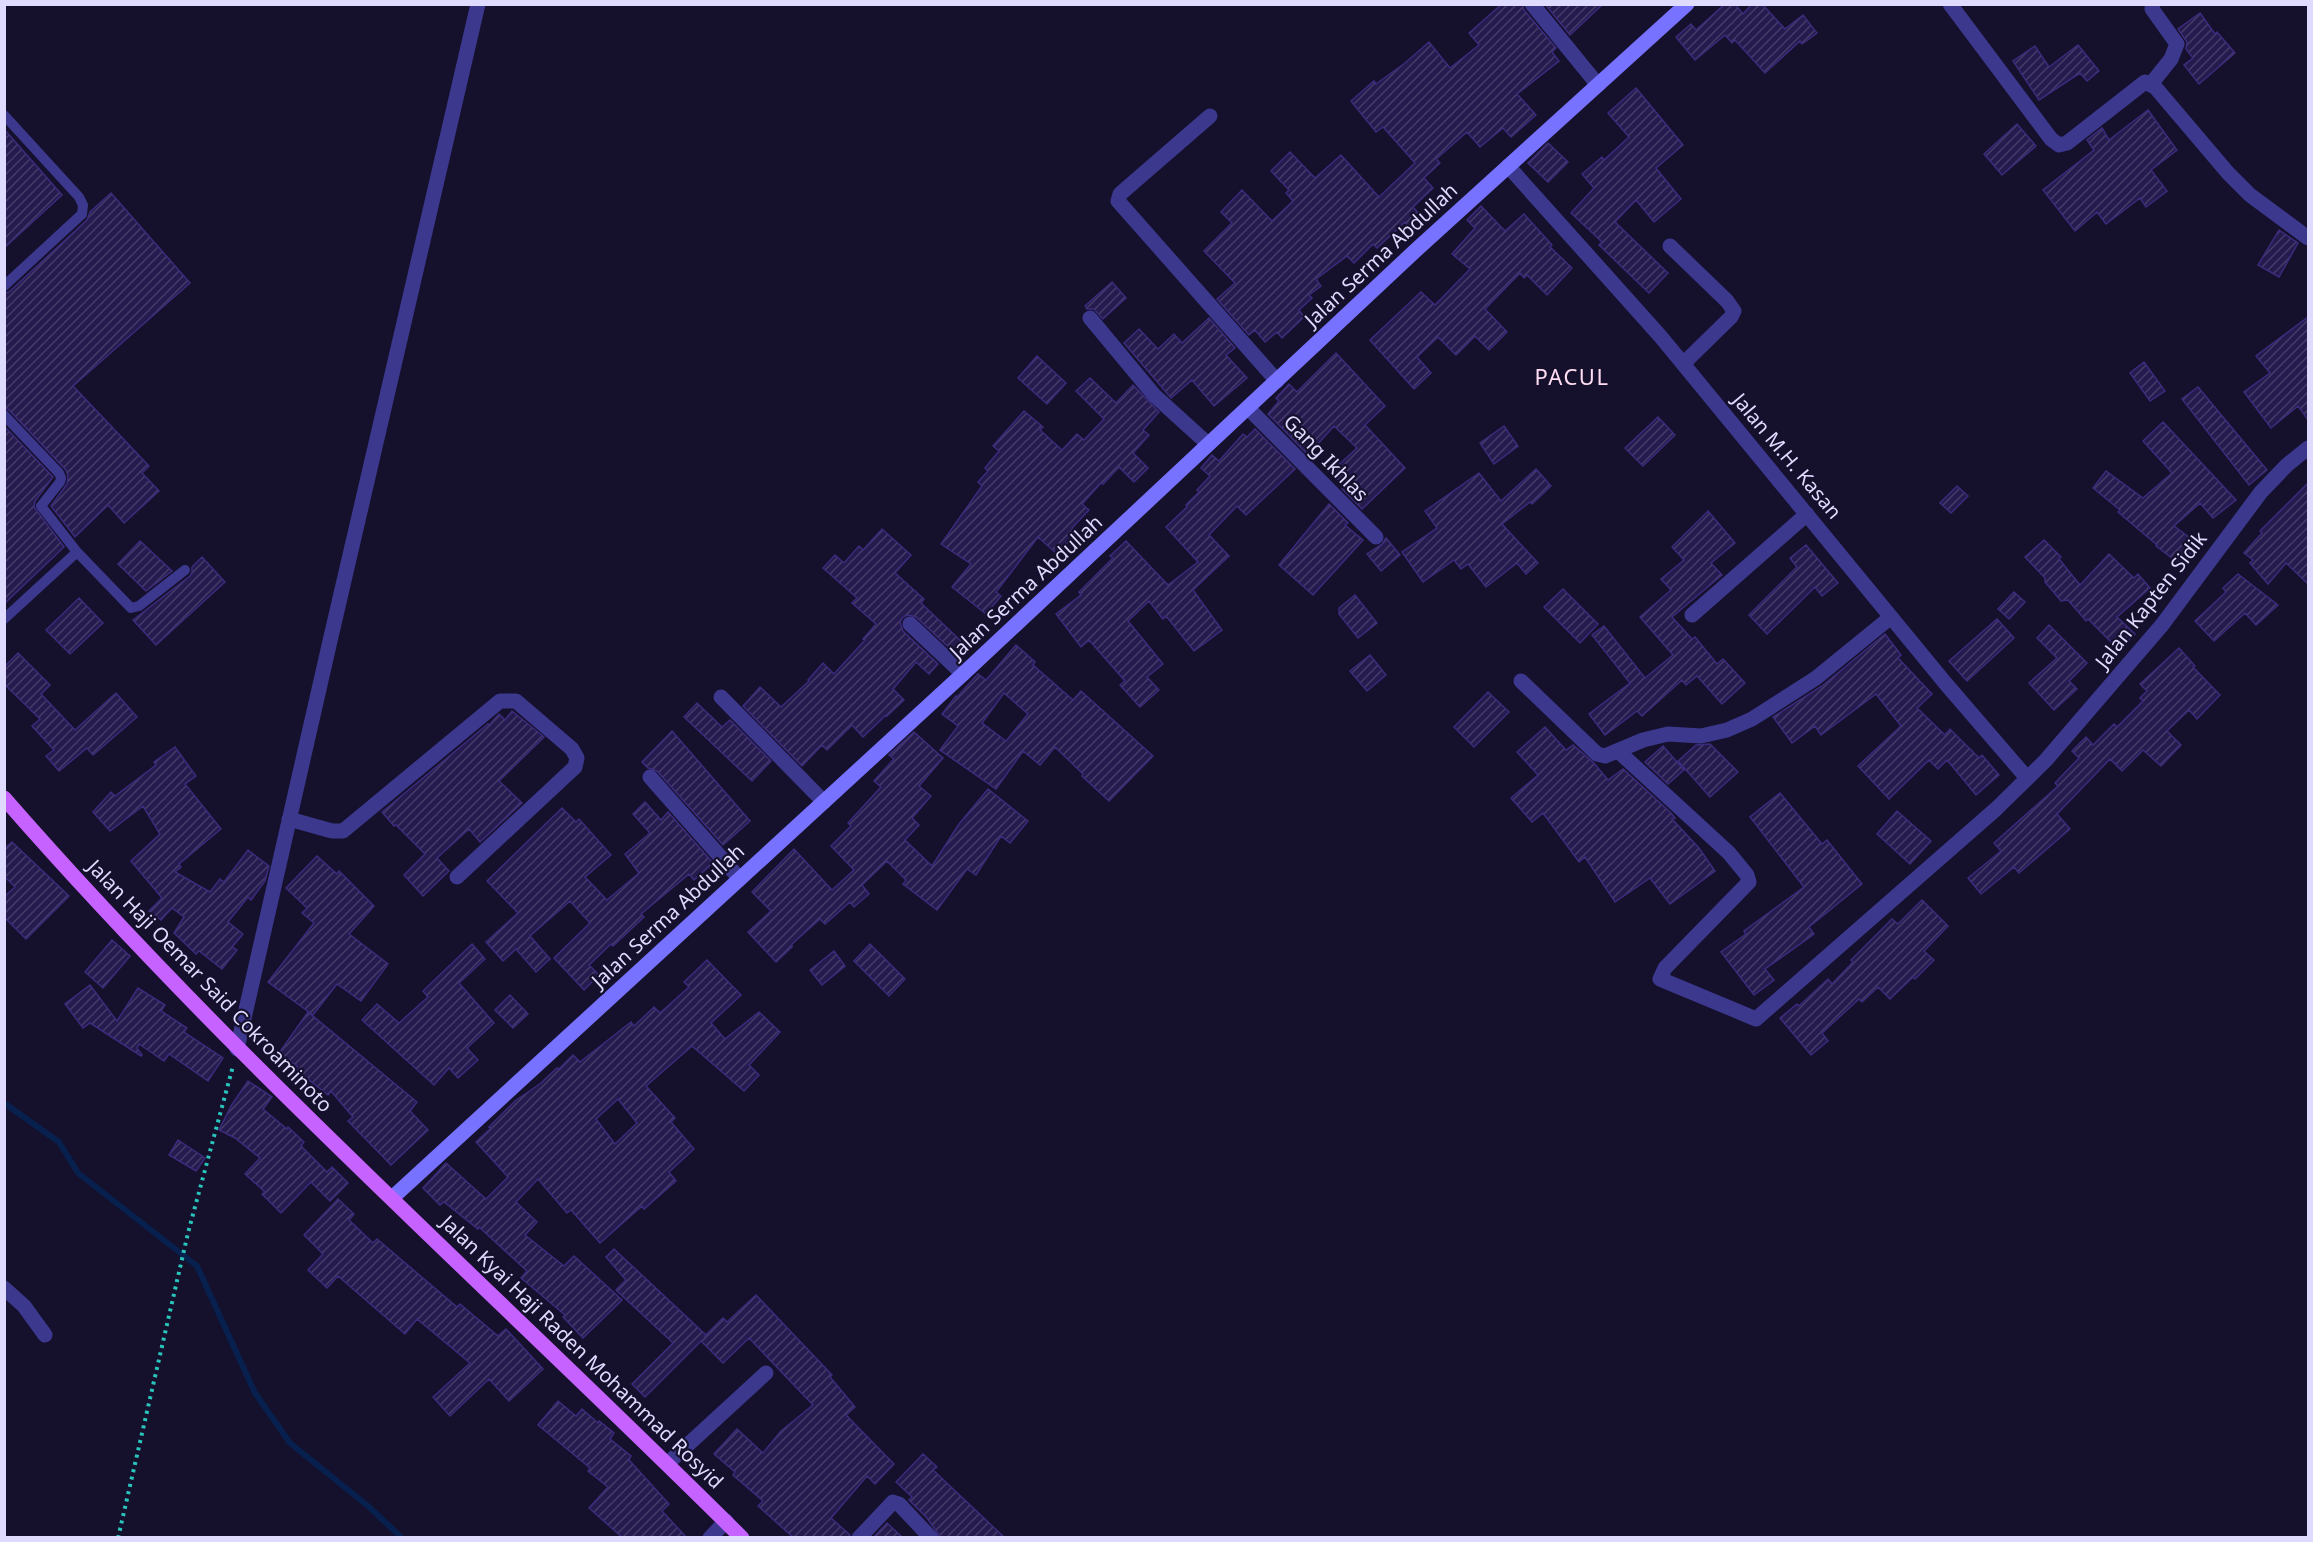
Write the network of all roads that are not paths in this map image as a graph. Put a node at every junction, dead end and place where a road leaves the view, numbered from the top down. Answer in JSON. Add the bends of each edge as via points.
{"nodes":[{"id":1,"x":478,"y":4,"type":"edge"},
{"id":2,"x":1532,"y":4,"type":"edge"},
{"id":3,"x":1687,"y":4,"type":"edge"},
{"id":4,"x":1950,"y":4,"type":"edge"},
{"id":5,"x":2153,"y":4,"type":"edge"},
{"id":6,"x":2151,"y":84,"type":"junction"},
{"id":7,"x":1598,"y":85,"type":"junction"},
{"id":8,"x":4,"y":115,"type":"edge"},
{"id":9,"x":1210,"y":116,"type":"dead end"},
{"id":10,"x":1508,"y":166,"type":"junction"},
{"id":11,"x":2308,"y":238,"type":"edge"},
{"id":12,"x":1670,"y":246,"type":"dead end"},
{"id":13,"x":4,"y":286,"type":"edge"},
{"id":14,"x":1090,"y":318,"type":"dead end"},
{"id":15,"x":1683,"y":364,"type":"junction"},
{"id":16,"x":1276,"y":381,"type":"junction"},
{"id":17,"x":1248,"y":408,"type":"junction"},
{"id":18,"x":4,"y":415,"type":"edge"},
{"id":19,"x":1208,"y":444,"type":"junction"},
{"id":20,"x":2308,"y":448,"type":"edge"},
{"id":21,"x":1807,"y":514,"type":"junction"},
{"id":22,"x":1376,"y":537,"type":"dead end"},
{"id":23,"x":77,"y":552,"type":"junction"},
{"id":24,"x":185,"y":570,"type":"dead end"},
{"id":25,"x":1692,"y":615,"type":"dead end"},
{"id":26,"x":1891,"y":616,"type":"junction"},
{"id":27,"x":4,"y":619,"type":"edge"},
{"id":28,"x":910,"y":624,"type":"dead end"},
{"id":29,"x":963,"y":674,"type":"junction"},
{"id":30,"x":1521,"y":681,"type":"dead end"},
{"id":31,"x":722,"y":697,"type":"dead end"},
{"id":32,"x":1618,"y":751,"type":"junction"},
{"id":33,"x":650,"y":777,"type":"dead end"},
{"id":34,"x":2027,"y":778,"type":"junction"},
{"id":35,"x":4,"y":798,"type":"edge"},
{"id":36,"x":824,"y":802,"type":"junction"},
{"id":37,"x":289,"y":819,"type":"junction"},
{"id":38,"x":458,"y":877,"type":"dead end"},
{"id":39,"x":740,"y":879,"type":"junction"},
{"id":40,"x":237,"y":1049,"type":"junction"},
{"id":41,"x":392,"y":1198,"type":"junction"},
{"id":42,"x":4,"y":1288,"type":"edge"},
{"id":43,"x":45,"y":1335,"type":"dead end"},
{"id":44,"x":766,"y":1373,"type":"dead end"},
{"id":45,"x":668,"y":1463,"type":"junction"},
{"id":46,"x":726,"y":1521,"type":"junction"},
{"id":47,"x":710,"y":1538,"type":"edge"},
{"id":48,"x":742,"y":1538,"type":"edge"},
{"id":49,"x":859,"y":1538,"type":"edge"},
{"id":50,"x":931,"y":1538,"type":"edge"}],
"edges":[{"from":1,"to":37,"type":"street"},
{"from":2,"to":7,"type":"street"},
{"from":3,"to":7,"type":"main road","name":"Jalan Serma Abdullah"},
{"from":4,"to":6,"type":"street","via":[[2059,145],[2067,143],[2145,82]]},
{"from":5,"to":6,"type":"street","via":[[2152,9],[2177,44],[2171,59]]},
{"from":6,"to":11,"type":"street","via":[[2235,180]]},
{"from":7,"to":10,"type":"main road","name":"Jalan Serma Abdullah"},
{"from":8,"to":13,"type":"lane","via":[[83,205],[82,214]]},
{"from":9,"to":16,"type":"street","via":[[1120,194],[1118,201]]},
{"from":10,"to":15,"type":"street","name":"Jalan M.H. Kasan"},
{"from":10,"to":16,"type":"main road","name":"Jalan Serma Abdullah"},
{"from":12,"to":15,"type":"street","via":[[1734,311]]},
{"from":14,"to":19,"type":"street","via":[[1154,395]]},
{"from":15,"to":21,"type":"street","name":"Jalan M.H. Kasan"},
{"from":16,"to":17,"type":"main road","name":"Jalan Serma Abdullah"},
{"from":17,"to":19,"type":"main road","name":"Jalan Serma Abdullah"},
{"from":17,"to":22,"type":"street","name":"Gang Ikhlas"},
{"from":18,"to":23,"type":"lane","via":[[59,473],[60,482],[40,506]]},
{"from":19,"to":29,"type":"main road","name":"Jalan Serma Abdullah"},
{"from":20,"to":34,"type":"street","name":"Jalan Kapten Sidik","via":[[2261,492],[2162,625],[2065,741]]},
{"from":21,"to":25,"type":"street"},
{"from":21,"to":26,"type":"street","name":"Jalan M.H. Kasan"},
{"from":23,"to":24,"type":"lane","via":[[131,608]]},
{"from":23,"to":27,"type":"lane"},
{"from":26,"to":32,"type":"street","via":[[1816,678],[1752,719],[1701,736],[1668,734]]},
{"from":26,"to":34,"type":"street","name":"Jalan M.H. Kasan"},
{"from":28,"to":29,"type":"street"},
{"from":29,"to":36,"type":"main road","name":"Jalan Serma Abdullah"},
{"from":30,"to":32,"type":"street","via":[[1597,754],[1605,756]]},
{"from":31,"to":36,"type":"street"},
{"from":32,"to":34,"type":"street","name":"Jalan Kapten Sidik","via":[[1729,853],[1749,882],[1665,968],[1660,979],[1756,1019]]},
{"from":33,"to":39,"type":"street"},
{"from":35,"to":40,"type":"main road","name":"Jalan Haji Oemar Said Cokroaminoto","via":[[69,873]]},
{"from":36,"to":39,"type":"main road","name":"Jalan Serma Abdullah"},
{"from":37,"to":38,"type":"street","via":[[343,831],[500,701],[516,701],[572,749],[577,758],[575,767]]},
{"from":37,"to":40,"type":"street"},
{"from":39,"to":41,"type":"main road","name":"Jalan Serma Abdullah"},
{"from":40,"to":41,"type":"main road","name":"Jalan Haji Oemar Said Cokroaminoto"},
{"from":41,"to":45,"type":"main road","name":"Jalan Kyai Haji Raden Mohammad Rosyid"},
{"from":42,"to":43,"type":"street","via":[[24,1306]]},
{"from":44,"to":45,"type":"street"},
{"from":45,"to":46,"type":"main road","name":"Jalan Kyai Haji Raden Mohammad Rosyid"},
{"from":46,"to":47,"type":"street"},
{"from":46,"to":48,"type":"main road","name":"Jalan Kyai Haji Raden Mohammad Rosyid"},
{"from":49,"to":50,"type":"street","via":[[893,1502]]}]}
